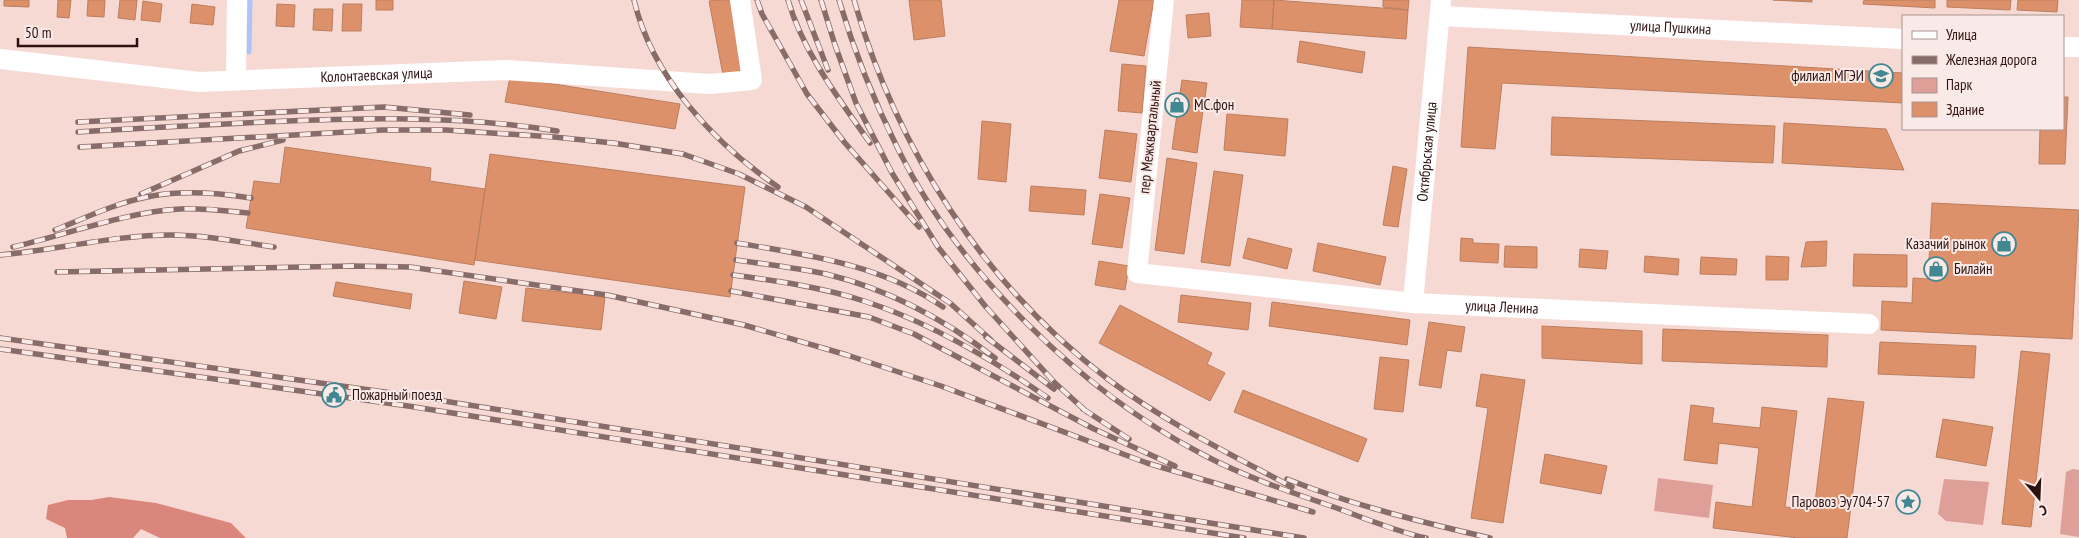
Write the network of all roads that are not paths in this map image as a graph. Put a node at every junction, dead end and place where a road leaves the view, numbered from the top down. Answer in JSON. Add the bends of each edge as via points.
{"nodes":[{"id":1,"x":237,"y":0,"type":"edge"},
{"id":2,"x":740,"y":0,"type":"edge"},
{"id":3,"x":1164,"y":0,"type":"edge"},
{"id":4,"x":1441,"y":8,"type":"edge"},
{"id":5,"x":1902,"y":39,"type":"edge"},
{"id":6,"x":2064,"y":47,"type":"edge"},
{"id":7,"x":2079,"y":48,"type":"edge"},
{"id":8,"x":0,"y":59,"type":"edge"},
{"id":9,"x":236,"y":79,"type":"junction"},
{"id":10,"x":1137,"y":273,"type":"joint"},
{"id":11,"x":1412,"y":303,"type":"junction"},
{"id":12,"x":1869,"y":324,"type":"dead end"}],
"edges":[{"from":1,"to":9,"type":"street"},
{"from":2,"to":9,"type":"street","name":"Колонтаевская улица","via":[[752,80],[710,84],[506,70]]},
{"from":3,"to":10,"type":"street","name":"пер Межквартальный"},
{"from":4,"to":5,"type":"street","name":"улица Пушкина"},
{"from":4,"to":11,"type":"street","name":"Октябрьская улица"},
{"from":6,"to":7,"type":"street"},
{"from":8,"to":9,"type":"street","name":"Колонтаевская улица","via":[[199,82]]},
{"from":10,"to":11,"type":"street","name":"улица Ленина"},
{"from":11,"to":12,"type":"street","name":"улица Ленина"}]}
